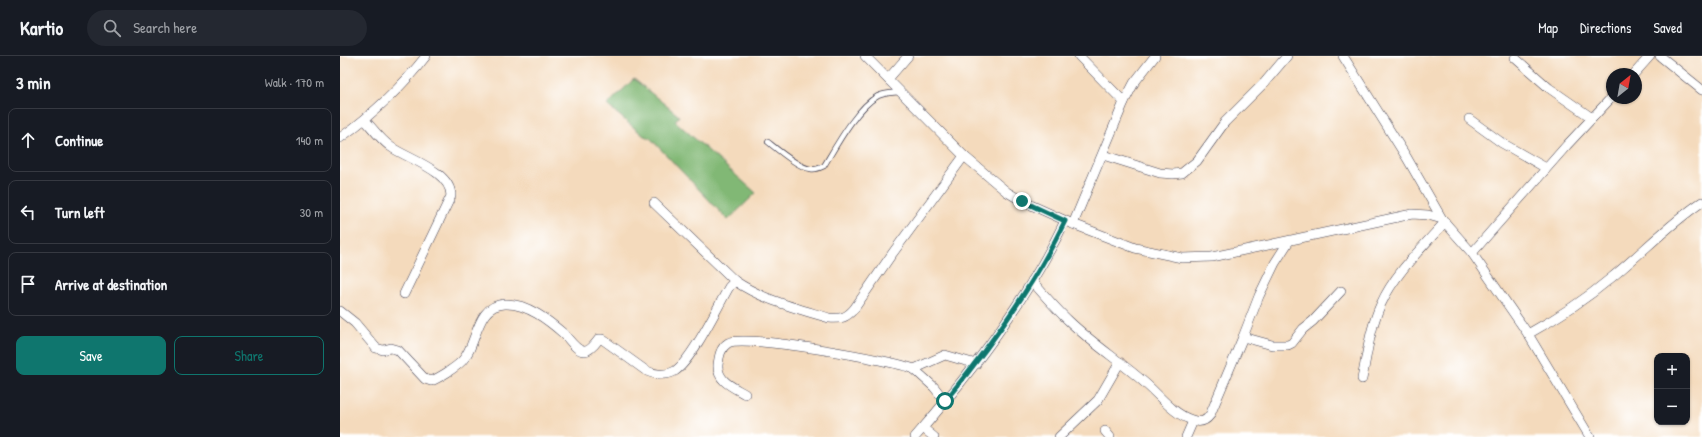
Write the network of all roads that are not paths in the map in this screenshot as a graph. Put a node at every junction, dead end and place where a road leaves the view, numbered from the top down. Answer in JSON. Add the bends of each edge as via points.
{"nodes":[{"id":1,"x":426,"y":56,"type":"edge"},
{"id":2,"x":865,"y":56,"type":"edge"},
{"id":3,"x":908,"y":56,"type":"edge"},
{"id":4,"x":1079,"y":56,"type":"edge"},
{"id":5,"x":1155,"y":56,"type":"edge"},
{"id":6,"x":1287,"y":56,"type":"edge"},
{"id":7,"x":1343,"y":56,"type":"edge"},
{"id":8,"x":1650,"y":56,"type":"edge"},
{"id":9,"x":1660,"y":56,"type":"edge"},
{"id":10,"x":1515,"y":58,"type":"dead end"},
{"id":11,"x":1639,"y":68,"type":"edge"},
{"id":12,"x":888,"y":79,"type":"junction"},
{"id":13,"x":1702,"y":90,"type":"edge"},
{"id":14,"x":901,"y":92,"type":"junction"},
{"id":15,"x":1124,"y":102,"type":"junction"},
{"id":16,"x":1606,"y":103,"type":"edge"},
{"id":17,"x":1592,"y":118,"type":"junction"},
{"id":18,"x":1469,"y":119,"type":"dead end"},
{"id":19,"x":365,"y":120,"type":"junction"},
{"id":20,"x":340,"y":138,"type":"edge"},
{"id":21,"x":768,"y":142,"type":"dead end"},
{"id":22,"x":1102,"y":155,"type":"junction"},
{"id":23,"x":964,"y":156,"type":"junction"},
{"id":24,"x":1546,"y":168,"type":"junction"},
{"id":25,"x":1702,"y":202,"type":"edge"},
{"id":26,"x":654,"y":203,"type":"dead end"},
{"id":27,"x":1444,"y":221,"type":"junction"},
{"id":28,"x":1069,"y":222,"type":"junction"},
{"id":29,"x":1289,"y":241,"type":"junction"},
{"id":30,"x":1472,"y":253,"type":"junction"},
{"id":31,"x":734,"y":281,"type":"junction"},
{"id":32,"x":1032,"y":281,"type":"junction"},
{"id":33,"x":1341,"y":291,"type":"dead end"},
{"id":34,"x":404,"y":294,"type":"dead end"},
{"id":35,"x":340,"y":311,"type":"edge"},
{"id":36,"x":1528,"y":334,"type":"junction"},
{"id":37,"x":1243,"y":337,"type":"junction"},
{"id":38,"x":1120,"y":362,"type":"junction"},
{"id":39,"x":976,"y":364,"type":"junction"},
{"id":40,"x":914,"y":369,"type":"junction"},
{"id":41,"x":1362,"y":379,"type":"dead end"},
{"id":42,"x":745,"y":394,"type":"dead end"},
{"id":43,"x":945,"y":401,"type":"junction"},
{"id":44,"x":1192,"y":421,"type":"junction"},
{"id":45,"x":923,"y":428,"type":"junction"},
{"id":46,"x":915,"y":437,"type":"edge"},
{"id":47,"x":934,"y":437,"type":"edge"},
{"id":48,"x":1059,"y":437,"type":"edge"},
{"id":49,"x":1186,"y":437,"type":"edge"},
{"id":50,"x":1590,"y":437,"type":"edge"}],
"edges":[{"from":1,"to":19,"type":"street","via":[[405,81]]},
{"from":2,"to":12,"type":"street"},
{"from":3,"to":12,"type":"street"},
{"from":4,"to":15,"type":"street"},
{"from":5,"to":15,"type":"street"},
{"from":6,"to":22,"type":"street","via":[[1225,122],[1197,161],[1182,173],[1160,173]]},
{"from":7,"to":27,"type":"street"},
{"from":8,"to":11,"type":"street"},
{"from":9,"to":13,"type":"street"},
{"from":10,"to":17,"type":"street","via":[[1549,88]]},
{"from":12,"to":14,"type":"street"},
{"from":14,"to":21,"type":"lane","via":[[877,96],[863,107],[824,166],[817,169],[803,166]]},
{"from":14,"to":23,"type":"street"},
{"from":15,"to":22,"type":"street"},
{"from":16,"to":17,"type":"street"},
{"from":17,"to":24,"type":"street"},
{"from":18,"to":24,"type":"street","via":[[1502,143]]},
{"from":19,"to":20,"type":"street"},
{"from":19,"to":34,"type":"street","via":[[389,146],[440,175],[451,188],[450,196]]},
{"from":22,"to":28,"type":"street"},
{"from":23,"to":28,"type":"street","via":[[1007,192]]},
{"from":23,"to":31,"type":"street","via":[[847,317],[829,318],[762,297]]},
{"from":24,"to":30,"type":"street"},
{"from":25,"to":36,"type":"street","via":[[1662,232],[1611,278]]},
{"from":26,"to":31,"type":"street"},
{"from":27,"to":29,"type":"street","via":[[1428,215],[1412,214]]},
{"from":27,"to":30,"type":"street"},
{"from":27,"to":41,"type":"street","via":[[1387,292],[1374,322]]},
{"from":28,"to":29,"type":"street","via":[[1135,248],[1182,258],[1212,257]]},
{"from":28,"to":32,"type":"street"},
{"from":29,"to":37,"type":"street","via":[[1267,279]]},
{"from":30,"to":36,"type":"street"},
{"from":31,"to":35,"type":"street","via":[[728,287],[704,333],[682,364],[674,372],[662,375],[645,370],[599,339],[588,350],[581,350],[531,310],[504,304],[495,306],[481,320],[462,361],[431,381],[398,350],[376,348],[356,323]]},
{"from":32,"to":38,"type":"street","via":[[1070,322]]},
{"from":32,"to":39,"type":"street"},
{"from":33,"to":37,"type":"street","via":[[1288,345],[1272,345]]},
{"from":36,"to":50,"type":"street"},
{"from":37,"to":44,"type":"street","via":[[1210,415],[1200,422]]},
{"from":38,"to":44,"type":"street","via":[[1177,412]]},
{"from":38,"to":48,"type":"street","via":[[1098,400]]},
{"from":39,"to":40,"type":"street","via":[[945,356]]},
{"from":39,"to":43,"type":"street"},
{"from":40,"to":42,"type":"street","via":[[897,363],[809,348],[750,340],[734,341],[724,347],[719,357],[718,370],[727,384]]},
{"from":40,"to":43,"type":"street"},
{"from":43,"to":45,"type":"street"},
{"from":44,"to":49,"type":"street"},
{"from":45,"to":46,"type":"street"},
{"from":45,"to":47,"type":"street"}]}
